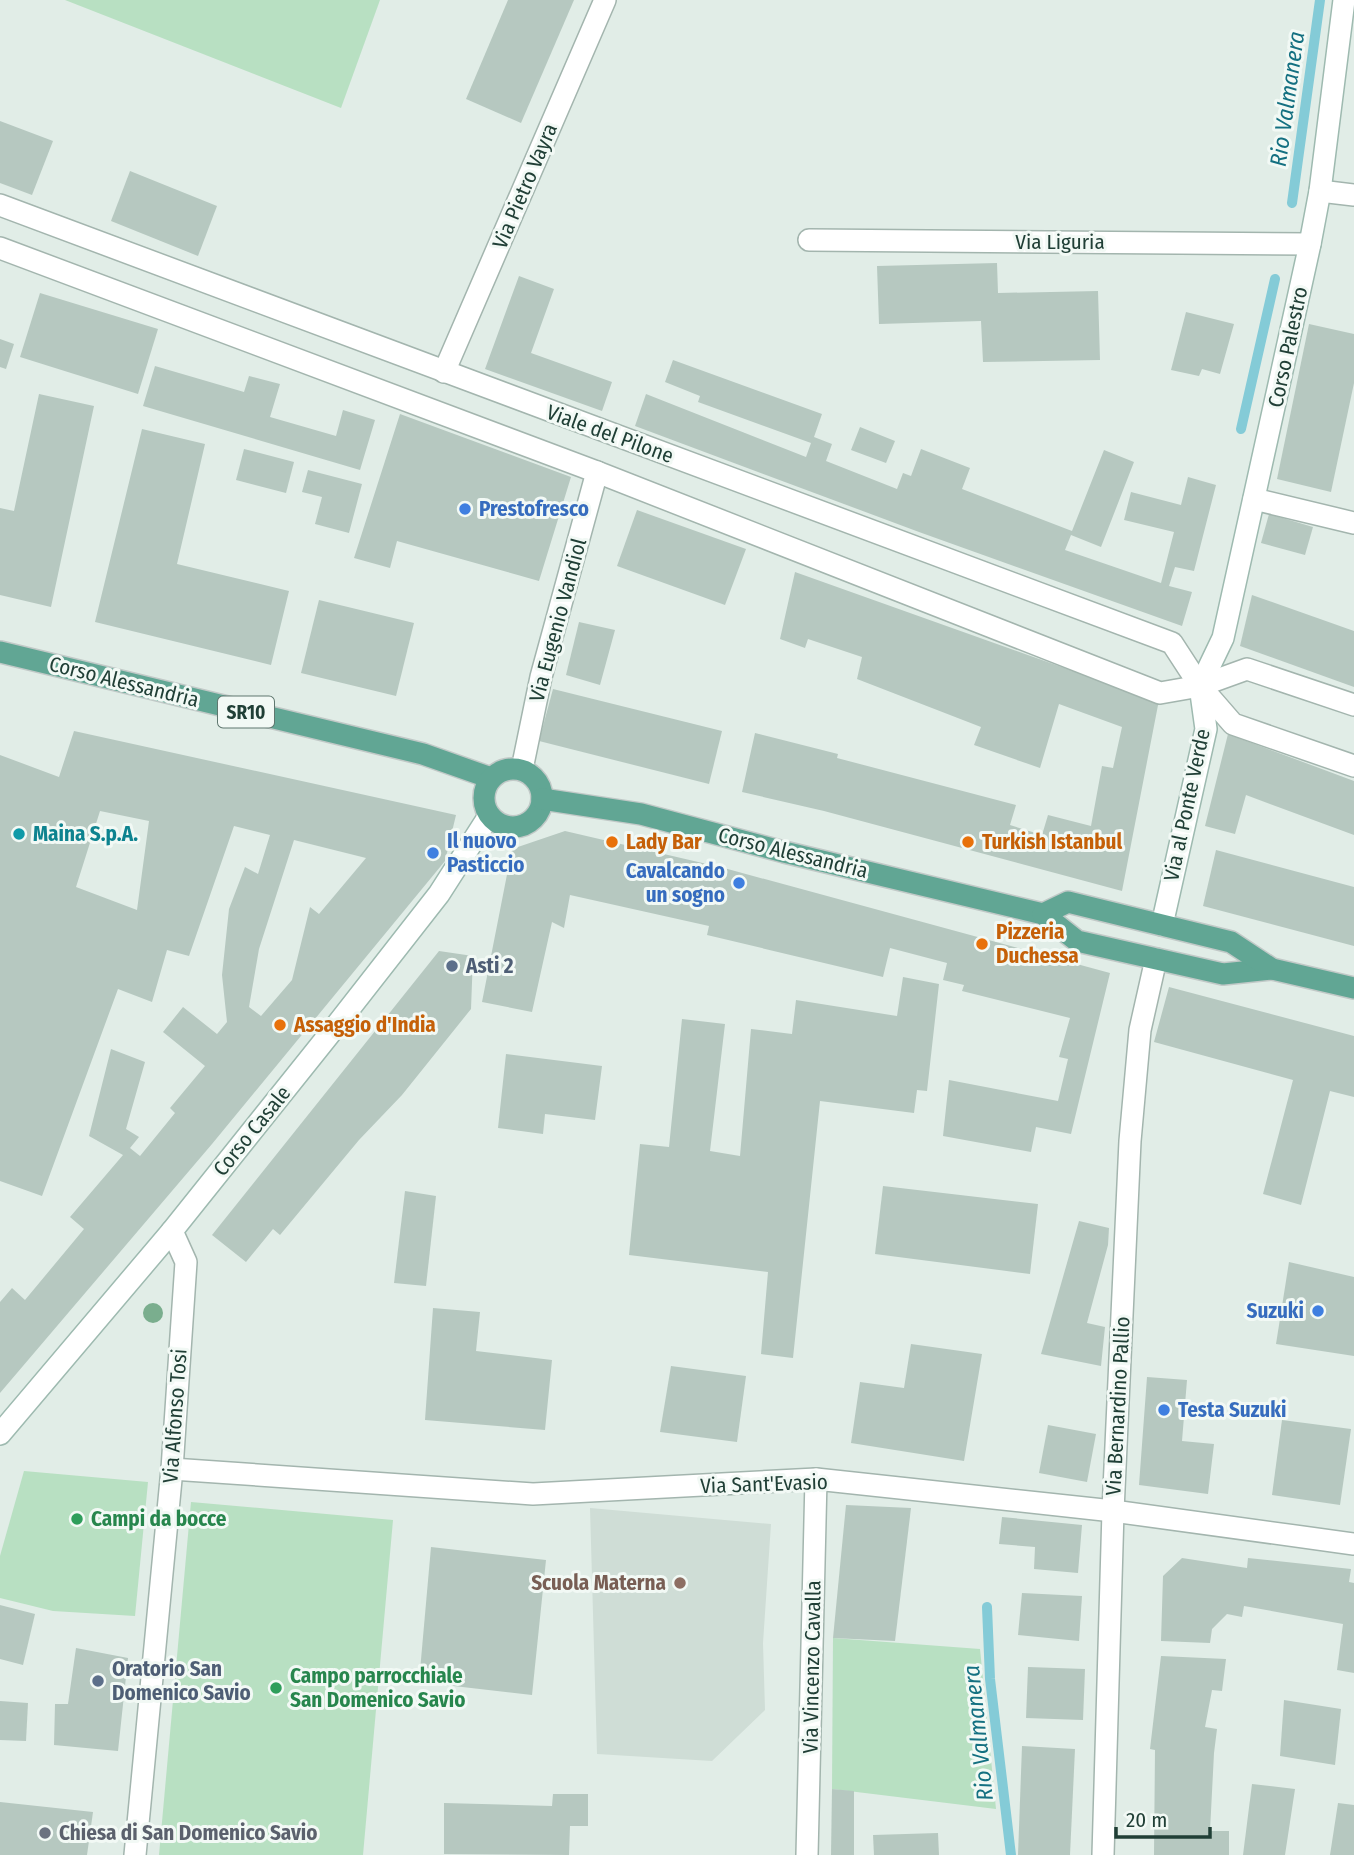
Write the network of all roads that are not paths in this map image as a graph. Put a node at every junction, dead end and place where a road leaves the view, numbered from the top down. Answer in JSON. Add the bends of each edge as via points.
{"nodes":[{"id":1,"x":605,"y":0,"type":"edge"},
{"id":2,"x":1344,"y":0,"type":"edge"},
{"id":3,"x":1320,"y":191,"type":"junction"},
{"id":4,"x":1354,"y":195,"type":"edge"},
{"id":5,"x":0,"y":205,"type":"edge"},
{"id":6,"x":809,"y":240,"type":"dead end"},
{"id":7,"x":1310,"y":244,"type":"junction"},
{"id":8,"x":0,"y":248,"type":"edge"},
{"id":9,"x":444,"y":372,"type":"junction"},
{"id":10,"x":597,"y":472,"type":"junction"},
{"id":11,"x":1254,"y":499,"type":"junction"},
{"id":12,"x":1354,"y":523,"type":"edge"},
{"id":13,"x":0,"y":652,"type":"edge"},
{"id":14,"x":1200,"y":686,"type":"junction"},
{"id":15,"x":1354,"y":705,"type":"edge"},
{"id":16,"x":1354,"y":766,"type":"edge"},
{"id":17,"x":522,"y":769,"type":"junction"},
{"id":18,"x":491,"y":778,"type":"junction"},
{"id":19,"x":542,"y":799,"type":"junction"},
{"id":20,"x":489,"y":816,"type":"junction"},
{"id":21,"x":1043,"y":914,"type":"junction"},
{"id":22,"x":1162,"y":925,"type":"junction"},
{"id":23,"x":1156,"y":959,"type":"junction"},
{"id":24,"x":1272,"y":969,"type":"junction"},
{"id":25,"x":1354,"y":988,"type":"edge"},
{"id":26,"x":172,"y":1231,"type":"junction"},
{"id":27,"x":0,"y":1434,"type":"edge"},
{"id":28,"x":172,"y":1469,"type":"junction"},
{"id":29,"x":816,"y":1479,"type":"junction"},
{"id":30,"x":1113,"y":1511,"type":"junction"},
{"id":31,"x":1354,"y":1544,"type":"edge"},
{"id":32,"x":135,"y":1855,"type":"edge"},
{"id":33,"x":807,"y":1855,"type":"edge"},
{"id":34,"x":1103,"y":1855,"type":"edge"}],
"edges":[{"from":1,"to":9,"type":"street","name":"Via Pietro Vayra"},
{"from":2,"to":3,"type":"street","name":"Corso Palestro"},
{"from":3,"to":4,"type":"street"},
{"from":3,"to":7,"type":"street","name":"Corso Palestro"},
{"from":5,"to":9,"type":"street","name":"Viale del Pilone"},
{"from":6,"to":7,"type":"street","name":"Via Liguria"},
{"from":7,"to":11,"type":"street","name":"Corso Palestro"},
{"from":8,"to":10,"type":"street","name":"Viale del Pilone"},
{"from":9,"to":14,"type":"street","name":"Viale del Pilone","via":[[1172,643]]},
{"from":10,"to":14,"type":"street","name":"Viale del Pilone","via":[[1160,693]]},
{"from":10,"to":17,"type":"street","name":"Via Eugenio Vandiol","via":[[541,677]]},
{"from":11,"to":12,"type":"street"},
{"from":11,"to":14,"type":"street","name":"Corso Palestro","via":[[1223,638]]},
{"from":13,"to":18,"type":"main road","name":"Corso Alessandria","number":"SR10","via":[[423,754]]},
{"from":14,"to":15,"type":"street","name":"Viale del Pilone","via":[[1247,669]]},
{"from":14,"to":16,"type":"street","name":"Viale del Pilone","via":[[1234,724]]},
{"from":14,"to":22,"type":"street","name":"Via al Ponte Verde","via":[[1206,729]]},
{"from":17,"to":18,"type":"main road","via":[[505,769]]},
{"from":17,"to":19,"type":"main road","via":[[537,781]]},
{"from":18,"to":20,"type":"main road","via":[[483,800]]},
{"from":19,"to":20,"type":"main road","via":[[535,818],[526,824],[506,827]]},
{"from":19,"to":21,"type":"main road","name":"Corso Alessandria","via":[[640,814]]},
{"from":20,"to":26,"type":"street","name":"Corso Casale","via":[[439,894]]},
{"from":21,"to":22,"type":"main road","name":"Corso Alessandria","via":[[1068,902]]},
{"from":21,"to":23,"type":"main road","name":"Corso Alessandria","via":[[1077,941]]},
{"from":22,"to":24,"type":"main road","name":"Corso Alessandria","via":[[1231,942]]},
{"from":23,"to":24,"type":"main road","name":"Corso Alessandria","via":[[1223,974]]},
{"from":23,"to":30,"type":"street","name":"Via Bernardino Pallio","via":[[1140,1030],[1130,1141]]},
{"from":24,"to":25,"type":"main road","name":"Corso Alessandria"},
{"from":26,"to":27,"type":"street","name":"Corso Casale"},
{"from":26,"to":28,"type":"street","name":"Via Alfonso Tosi","via":[[186,1262]]},
{"from":28,"to":29,"type":"street","name":"Via Sant'Evasio","via":[[533,1494]]},
{"from":28,"to":32,"type":"street","name":"Via Alfonso Tosi"},
{"from":29,"to":30,"type":"street","name":"Via Sant'Evasio"},
{"from":29,"to":33,"type":"street","name":"Via Vincenzo Cavalla"},
{"from":30,"to":31,"type":"street","name":"Via Sant'Evasio"},
{"from":30,"to":34,"type":"street","name":"Via Bernardino Pallio"}]}
